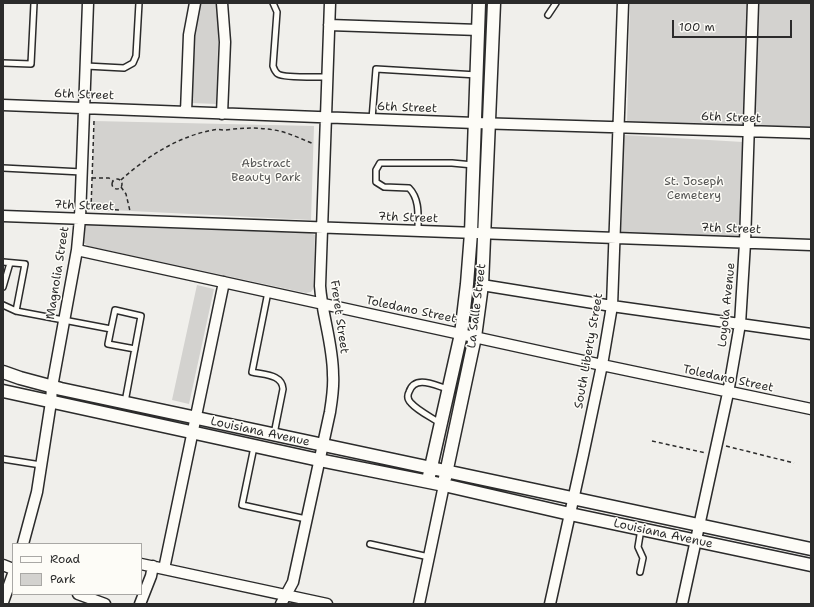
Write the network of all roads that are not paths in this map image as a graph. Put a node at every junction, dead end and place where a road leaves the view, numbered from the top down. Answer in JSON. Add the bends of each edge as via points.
{"nodes":[{"id":1,"x":34,"y":3,"type":"edge"},
{"id":2,"x":88,"y":3,"type":"edge"},
{"id":3,"x":139,"y":3,"type":"edge"},
{"id":4,"x":195,"y":3,"type":"edge"},
{"id":5,"x":222,"y":3,"type":"edge"},
{"id":6,"x":273,"y":3,"type":"edge"},
{"id":7,"x":330,"y":3,"type":"edge"},
{"id":8,"x":480,"y":3,"type":"edge"},
{"id":9,"x":494,"y":3,"type":"edge"},
{"id":10,"x":556,"y":3,"type":"edge"},
{"id":11,"x":624,"y":3,"type":"edge"},
{"id":12,"x":753,"y":3,"type":"edge"},
{"id":13,"x":548,"y":15,"type":"dead end"},
{"id":14,"x":329,"y":24,"type":"junction"},
{"id":15,"x":479,"y":30,"type":"junction"},
{"id":16,"x":3,"y":63,"type":"edge"},
{"id":17,"x":86,"y":66,"type":"junction"},
{"id":18,"x":477,"y":75,"type":"junction"},
{"id":19,"x":327,"y":77,"type":"junction"},
{"id":20,"x":3,"y":105,"type":"edge"},
{"id":21,"x":84,"y":108,"type":"junction"},
{"id":22,"x":186,"y":112,"type":"junction"},
{"id":23,"x":222,"y":114,"type":"junction"},
{"id":24,"x":326,"y":118,"type":"junction"},
{"id":25,"x":372,"y":119,"type":"junction"},
{"id":26,"x":476,"y":123,"type":"junction"},
{"id":27,"x":489,"y":123,"type":"junction"},
{"id":28,"x":618,"y":127,"type":"junction"},
{"id":29,"x":749,"y":132,"type":"junction"},
{"id":30,"x":811,"y":134,"type":"edge"},
{"id":31,"x":474,"y":165,"type":"junction"},
{"id":32,"x":3,"y":168,"type":"edge"},
{"id":33,"x":82,"y":172,"type":"junction"},
{"id":34,"x":3,"y":216,"type":"edge"},
{"id":35,"x":80,"y":218,"type":"junction"},
{"id":36,"x":321,"y":227,"type":"junction"},
{"id":37,"x":418,"y":231,"type":"junction"},
{"id":38,"x":471,"y":233,"type":"junction"},
{"id":39,"x":484,"y":234,"type":"junction"},
{"id":40,"x":615,"y":238,"type":"junction"},
{"id":41,"x":745,"y":243,"type":"junction"},
{"id":42,"x":811,"y":245,"type":"edge"},
{"id":43,"x":77,"y":250,"type":"junction"},
{"id":44,"x":3,"y":262,"type":"edge"},
{"id":45,"x":10,"y":263,"type":"junction"},
{"id":46,"x":224,"y":282,"type":"junction"},
{"id":47,"x":482,"y":284,"type":"junction"},
{"id":48,"x":3,"y":288,"type":"edge"},
{"id":49,"x":268,"y":292,"type":"junction"},
{"id":50,"x":321,"y":304,"type":"junction"},
{"id":51,"x":3,"y":305,"type":"edge"},
{"id":52,"x":612,"y":306,"type":"junction"},
{"id":53,"x":16,"y":311,"type":"junction"},
{"id":54,"x":64,"y":320,"type":"junction"},
{"id":55,"x":740,"y":324,"type":"junction"},
{"id":56,"x":111,"y":329,"type":"junction"},
{"id":57,"x":461,"y":334,"type":"junction"},
{"id":58,"x":811,"y":334,"type":"edge"},
{"id":59,"x":475,"y":336,"type":"junction"},
{"id":60,"x":135,"y":349,"type":"junction"},
{"id":61,"x":602,"y":365,"type":"junction"},
{"id":62,"x":3,"y":372,"type":"edge"},
{"id":63,"x":52,"y":387,"type":"junction"},
{"id":64,"x":448,"y":390,"type":"junction"},
{"id":65,"x":3,"y":391,"type":"edge"},
{"id":66,"x":728,"y":392,"type":"junction"},
{"id":67,"x":51,"y":402,"type":"junction"},
{"id":68,"x":125,"y":402,"type":"junction"},
{"id":69,"x":811,"y":409,"type":"edge"},
{"id":70,"x":195,"y":418,"type":"junction"},
{"id":71,"x":441,"y":424,"type":"junction"},
{"id":72,"x":192,"y":432,"type":"junction"},
{"id":73,"x":274,"y":435,"type":"junction"},
{"id":74,"x":322,"y":445,"type":"junction"},
{"id":75,"x":254,"y":446,"type":"junction"},
{"id":76,"x":3,"y":459,"type":"edge"},
{"id":77,"x":319,"y":460,"type":"junction"},
{"id":78,"x":41,"y":466,"type":"junction"},
{"id":79,"x":431,"y":468,"type":"junction"},
{"id":80,"x":446,"y":472,"type":"junction"},
{"id":81,"x":428,"y":482,"type":"junction"},
{"id":82,"x":444,"y":485,"type":"junction"},
{"id":83,"x":518,"y":487,"type":"junction"},
{"id":84,"x":573,"y":500,"type":"junction"},
{"id":85,"x":515,"y":502,"type":"junction"},
{"id":86,"x":570,"y":514,"type":"junction"},
{"id":87,"x":306,"y":519,"type":"junction"},
{"id":88,"x":699,"y":526,"type":"junction"},
{"id":89,"x":641,"y":529,"type":"junction"},
{"id":90,"x":696,"y":541,"type":"junction"},
{"id":91,"x":23,"y":543,"type":"edge"},
{"id":92,"x":370,"y":544,"type":"dead end"},
{"id":93,"x":811,"y":549,"type":"edge"},
{"id":94,"x":429,"y":557,"type":"junction"},
{"id":95,"x":142,"y":564,"type":"edge"},
{"id":96,"x":811,"y":565,"type":"edge"},
{"id":97,"x":153,"y":566,"type":"junction"},
{"id":98,"x":164,"y":569,"type":"junction"},
{"id":99,"x":640,"y":572,"type":"dead end"},
{"id":100,"x":12,"y":577,"type":"edge"},
{"id":101,"x":81,"y":595,"type":"edge"},
{"id":102,"x":284,"y":599,"type":"edge"},
{"id":103,"x":3,"y":602,"type":"edge"},
{"id":104,"x":105,"y":604,"type":"edge"},
{"id":105,"x":140,"y":604,"type":"edge"},
{"id":106,"x":327,"y":604,"type":"edge"},
{"id":107,"x":419,"y":604,"type":"edge"},
{"id":108,"x":550,"y":604,"type":"edge"},
{"id":109,"x":682,"y":604,"type":"edge"}],
"edges":[{"from":1,"to":16,"type":"lane","via":[[31,64]]},
{"from":2,"to":17,"type":"street","name":"Magnolia Street"},
{"from":3,"to":17,"type":"lane","via":[[136,56],[133,63],[124,68]]},
{"from":4,"to":22,"type":"street","via":[[189,35]]},
{"from":5,"to":23,"type":"street","via":[[225,42]]},
{"from":6,"to":19,"type":"lane","via":[[277,12],[273,66],[277,74]]},
{"from":7,"to":14,"type":"street","name":"Freret Street"},
{"from":8,"to":15,"type":"street","name":"La Salle Street"},
{"from":9,"to":27,"type":"street","name":"La Salle Street"},
{"from":10,"to":13,"type":"lane"},
{"from":11,"to":28,"type":"street","name":"South Liberty Street"},
{"from":12,"to":29,"type":"street","name":"Loyola Avenue"},
{"from":14,"to":15,"type":"street"},
{"from":14,"to":19,"type":"street","name":"Freret Street"},
{"from":15,"to":18,"type":"street","name":"La Salle Street"},
{"from":17,"to":21,"type":"street","name":"Magnolia Street"},
{"from":18,"to":25,"type":"lane","via":[[376,69]]},
{"from":18,"to":26,"type":"street","name":"La Salle Street"},
{"from":19,"to":24,"type":"street","name":"Freret Street"},
{"from":20,"to":21,"type":"street","name":"6th Street"},
{"from":21,"to":22,"type":"street","name":"6th Street"},
{"from":21,"to":33,"type":"street","name":"Magnolia Street"},
{"from":22,"to":23,"type":"street","name":"6th Street"},
{"from":23,"to":24,"type":"street","name":"6th Street"},
{"from":24,"to":25,"type":"street","name":"6th Street"},
{"from":24,"to":36,"type":"street","name":"Freret Street"},
{"from":25,"to":26,"type":"street","name":"6th Street"},
{"from":26,"to":27,"type":"street","name":"6th Street"},
{"from":26,"to":31,"type":"street","name":"La Salle Street"},
{"from":27,"to":28,"type":"street","name":"6th Street"},
{"from":27,"to":39,"type":"street","name":"La Salle Street"},
{"from":28,"to":29,"type":"street","name":"6th Street"},
{"from":28,"to":40,"type":"street","name":"South Liberty Street"},
{"from":29,"to":30,"type":"street","name":"6th Street"},
{"from":29,"to":41,"type":"street","name":"Loyola Avenue"},
{"from":31,"to":37,"type":"lane","via":[[380,163],[376,170],[376,182],[384,187],[409,188],[413,192],[417,202]]},
{"from":31,"to":38,"type":"street","name":"La Salle Street"},
{"from":32,"to":33,"type":"lane"},
{"from":33,"to":35,"type":"street","name":"Magnolia Street"},
{"from":34,"to":35,"type":"street","name":"7th Street"},
{"from":35,"to":36,"type":"street","name":"7th Street"},
{"from":35,"to":43,"type":"street","name":"Magnolia Street"},
{"from":36,"to":37,"type":"street","name":"7th Street"},
{"from":36,"to":50,"type":"street","name":"Freret Street"},
{"from":37,"to":38,"type":"street","name":"7th Street"},
{"from":38,"to":39,"type":"street","name":"7th Street"},
{"from":38,"to":57,"type":"street","name":"La Salle Street"},
{"from":39,"to":40,"type":"street","name":"7th Street"},
{"from":39,"to":47,"type":"street","name":"La Salle Street"},
{"from":40,"to":41,"type":"street","name":"7th Street"},
{"from":40,"to":52,"type":"street","name":"South Liberty Street"},
{"from":41,"to":42,"type":"street","name":"7th Street"},
{"from":41,"to":55,"type":"street","name":"Loyola Avenue"},
{"from":43,"to":46,"type":"street","name":"Toledano Street"},
{"from":43,"to":54,"type":"street","name":"Magnolia Street"},
{"from":44,"to":45,"type":"lane"},
{"from":45,"to":48,"type":"lane"},
{"from":45,"to":53,"type":"lane","via":[[25,264]]},
{"from":46,"to":49,"type":"street","name":"Toledano Street"},
{"from":46,"to":70,"type":"street"},
{"from":47,"to":52,"type":"street"},
{"from":47,"to":59,"type":"street","name":"La Salle Street"},
{"from":49,"to":50,"type":"street","name":"Toledano Street"},
{"from":49,"to":73,"type":"lane","via":[[252,372],[280,379],[283,384]]},
{"from":50,"to":57,"type":"street","name":"Toledano Street"},
{"from":50,"to":74,"type":"street","name":"Freret Street","via":[[330,342],[333,374],[330,412]]},
{"from":51,"to":53,"type":"lane"},
{"from":52,"to":55,"type":"street"},
{"from":52,"to":61,"type":"street","name":"South Liberty Street"},
{"from":53,"to":54,"type":"lane"},
{"from":54,"to":56,"type":"lane"},
{"from":54,"to":63,"type":"street","name":"Magnolia Street"},
{"from":55,"to":58,"type":"street"},
{"from":55,"to":66,"type":"street","name":"Loyola Avenue"},
{"from":56,"to":60,"type":"lane","via":[[108,344]]},
{"from":56,"to":60,"type":"lane","via":[[115,310],[141,316]]},
{"from":57,"to":59,"type":"street","name":"Toledano Street"},
{"from":57,"to":64,"type":"street","name":"La Salle Street"},
{"from":59,"to":61,"type":"street","name":"Toledano Street"},
{"from":59,"to":80,"type":"street","name":"La Salle Street"},
{"from":60,"to":68,"type":"lane"},
{"from":61,"to":66,"type":"street","name":"Toledano Street"},
{"from":61,"to":84,"type":"street","name":"South Liberty Street"},
{"from":62,"to":63,"type":"street","name":"Louisiana Avenue"},
{"from":63,"to":67,"type":"street","name":"Magnolia Street"},
{"from":63,"to":68,"type":"street","name":"Louisiana Avenue"},
{"from":64,"to":71,"type":"street","name":"La Salle Street"},
{"from":64,"to":71,"type":"lane","via":[[419,382],[408,392],[408,399],[412,405]]},
{"from":65,"to":67,"type":"street","name":"Louisiana Avenue"},
{"from":66,"to":69,"type":"street","name":"Toledano Street"},
{"from":66,"to":88,"type":"street","name":"Loyola Avenue"},
{"from":67,"to":72,"type":"street","name":"Louisiana Avenue"},
{"from":67,"to":78,"type":"street","name":"Magnolia Street"},
{"from":68,"to":70,"type":"street","name":"Louisiana Avenue"},
{"from":70,"to":72,"type":"street"},
{"from":70,"to":73,"type":"street","name":"Louisiana Avenue"},
{"from":71,"to":79,"type":"street","name":"La Salle Street"},
{"from":72,"to":75,"type":"street","name":"Louisiana Avenue"},
{"from":72,"to":98,"type":"street"},
{"from":73,"to":74,"type":"street","name":"Louisiana Avenue"},
{"from":74,"to":77,"type":"street","name":"Freret Street"},
{"from":74,"to":79,"type":"street","name":"Louisiana Avenue"},
{"from":75,"to":77,"type":"street","name":"Louisiana Avenue"},
{"from":75,"to":87,"type":"lane","via":[[242,505]]},
{"from":76,"to":78,"type":"lane"},
{"from":77,"to":81,"type":"street","name":"Louisiana Avenue"},
{"from":77,"to":87,"type":"street","name":"Freret Street"},
{"from":78,"to":91,"type":"street","name":"Magnolia Street"},
{"from":79,"to":80,"type":"street","name":"Louisiana Avenue"},
{"from":79,"to":81,"type":"street","name":"La Salle Street"},
{"from":80,"to":82,"type":"street","name":"La Salle Street"},
{"from":80,"to":83,"type":"street","name":"Louisiana Avenue"},
{"from":81,"to":82,"type":"street","name":"Louisiana Avenue"},
{"from":82,"to":85,"type":"street","name":"Louisiana Avenue"},
{"from":82,"to":94,"type":"street","name":"La Salle Street"},
{"from":83,"to":84,"type":"street","name":"Louisiana Avenue"},
{"from":83,"to":85,"type":"street"},
{"from":84,"to":86,"type":"street","name":"South Liberty Street"},
{"from":84,"to":88,"type":"street","name":"Louisiana Avenue"},
{"from":85,"to":86,"type":"street","name":"Louisiana Avenue"},
{"from":86,"to":89,"type":"street","name":"Louisiana Avenue"},
{"from":86,"to":108,"type":"street","name":"South Liberty Street"},
{"from":87,"to":102,"type":"street","name":"Freret Street","via":[[293,582]]},
{"from":88,"to":90,"type":"street","name":"Loyola Avenue"},
{"from":88,"to":93,"type":"street","name":"Louisiana Avenue"},
{"from":89,"to":90,"type":"street","name":"Louisiana Avenue"},
{"from":89,"to":99,"type":"lane","via":[[638,547],[642,558]]},
{"from":90,"to":96,"type":"street","name":"Louisiana Avenue"},
{"from":90,"to":109,"type":"street","name":"Loyola Avenue"},
{"from":92,"to":94,"type":"lane"},
{"from":94,"to":107,"type":"street","name":"La Salle Street"},
{"from":95,"to":97,"type":"street"},
{"from":97,"to":98,"type":"street"},
{"from":97,"to":105,"type":"street"},
{"from":98,"to":102,"type":"street"},
{"from":100,"to":103,"type":"street"},
{"from":101,"to":104,"type":"street"},
{"from":102,"to":106,"type":"street"}]}
